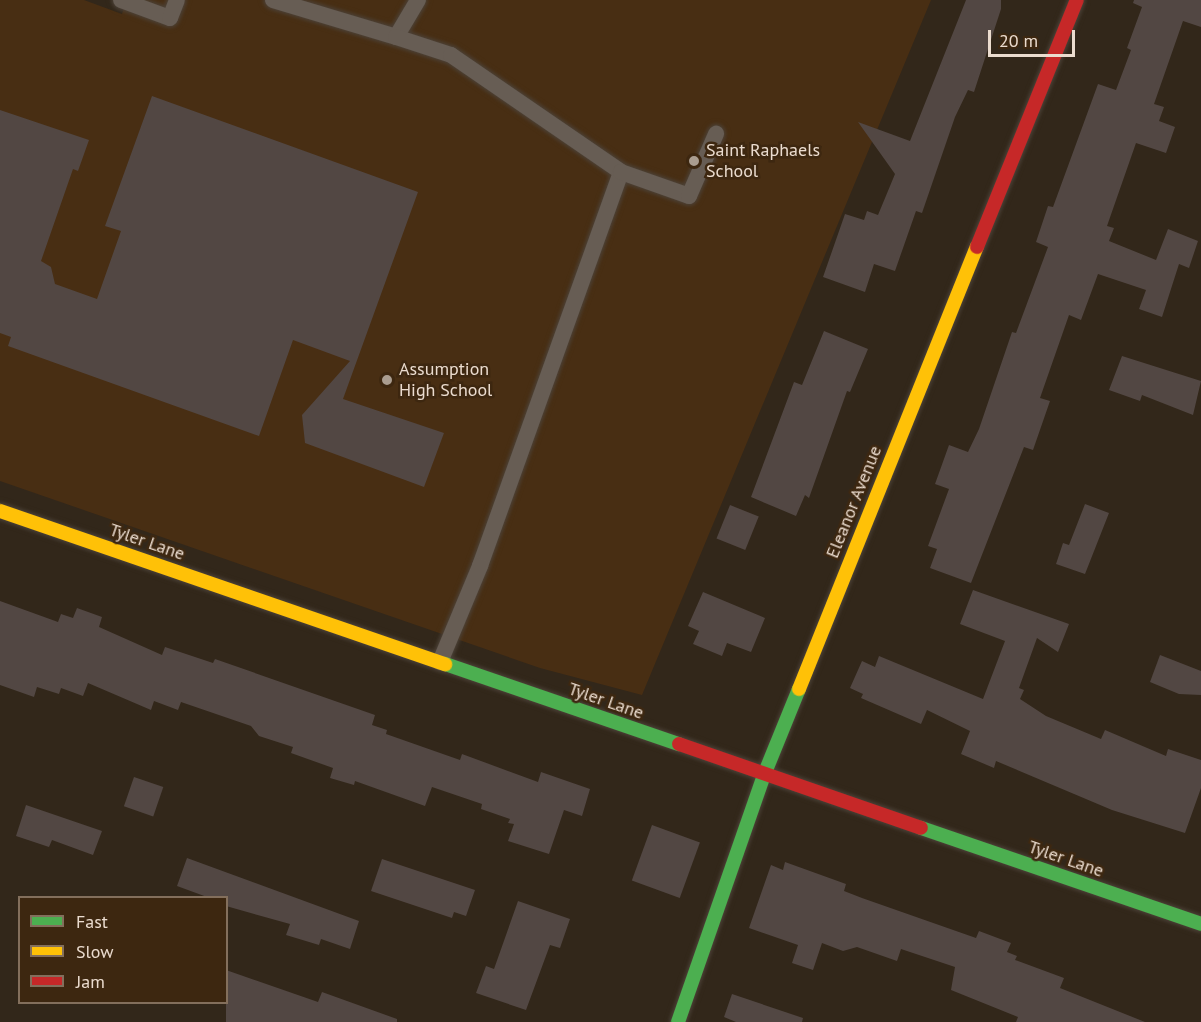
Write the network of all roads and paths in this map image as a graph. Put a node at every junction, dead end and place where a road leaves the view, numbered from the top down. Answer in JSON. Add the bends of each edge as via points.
{"nodes":[{"id":1,"x":121,"y":0,"type":"edge"},
{"id":2,"x":177,"y":0,"type":"edge"},
{"id":3,"x":273,"y":0,"type":"edge"},
{"id":4,"x":418,"y":0,"type":"edge"},
{"id":5,"x":1077,"y":0,"type":"edge"},
{"id":6,"x":396,"y":37,"type":"junction"},
{"id":7,"x":716,"y":134,"type":"dead end"},
{"id":8,"x":621,"y":172,"type":"junction"},
{"id":9,"x":0,"y":511,"type":"edge"},
{"id":10,"x":440,"y":662,"type":"junction"},
{"id":11,"x":764,"y":774,"type":"junction"},
{"id":12,"x":1201,"y":924,"type":"edge"},
{"id":13,"x":678,"y":1022,"type":"edge"}],
"edges":[{"from":1,"to":2,"type":"lane","via":[[170,18]]},
{"from":3,"to":6,"type":"lane"},
{"from":4,"to":6,"type":"lane"},
{"from":5,"to":11,"type":"street","name":"Eleanor Avenue"},
{"from":6,"to":8,"type":"lane","via":[[451,55]]},
{"from":7,"to":8,"type":"lane","via":[[689,196]]},
{"from":8,"to":10,"type":"lane","via":[[480,566]]},
{"from":9,"to":10,"type":"street","name":"Tyler Lane"},
{"from":10,"to":11,"type":"street","name":"Tyler Lane"},
{"from":11,"to":12,"type":"street","name":"Tyler Lane"},
{"from":11,"to":13,"type":"street","name":"Eleanor Avenue"}]}
